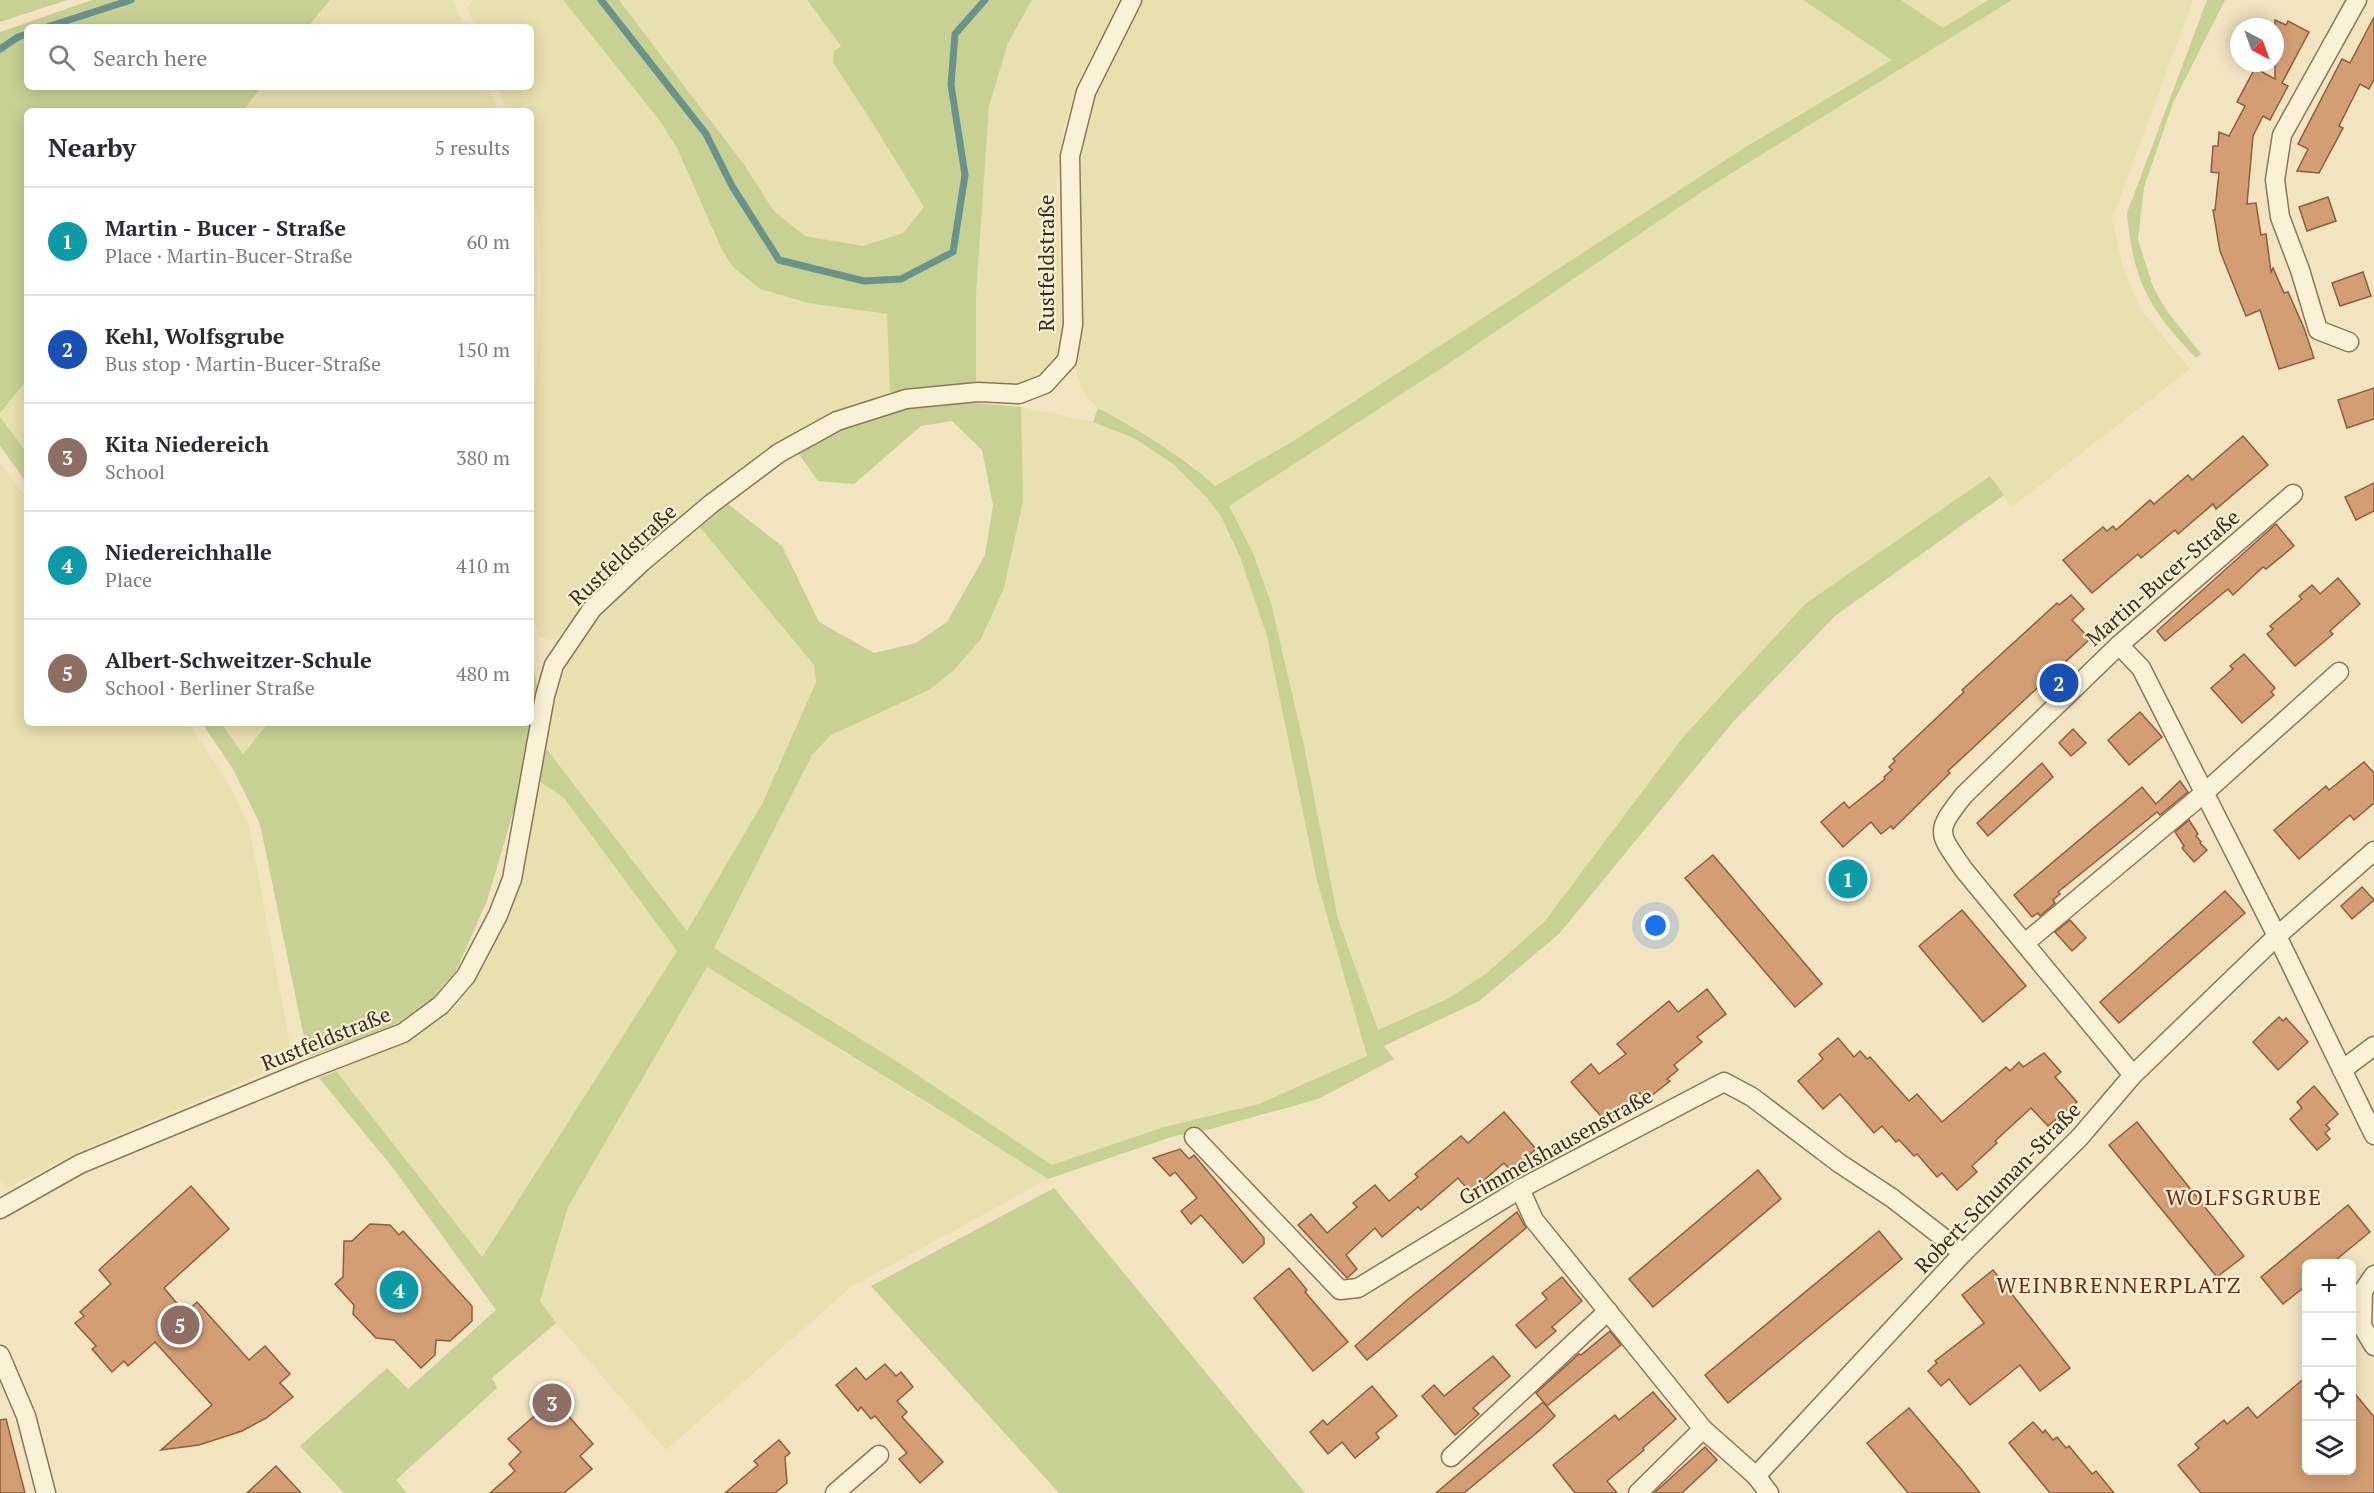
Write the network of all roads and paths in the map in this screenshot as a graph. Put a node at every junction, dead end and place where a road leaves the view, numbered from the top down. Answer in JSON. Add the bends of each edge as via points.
{"nodes":[{"id":1,"x":1132,"y":0,"type":"edge"},
{"id":2,"x":2357,"y":0,"type":"edge"},
{"id":3,"x":2349,"y":342,"type":"dead end"},
{"id":4,"x":2293,"y":494,"type":"dead end"},
{"id":5,"x":2119,"y":645,"type":"junction"},
{"id":6,"x":2339,"y":672,"type":"dead end"},
{"id":7,"x":2203,"y":794,"type":"junction"},
{"id":8,"x":2374,"y":851,"type":"edge"},
{"id":9,"x":2277,"y":936,"type":"junction"},
{"id":10,"x":2025,"y":943,"type":"junction"},
{"id":11,"x":2374,"y":1046,"type":"edge"},
{"id":12,"x":2342,"y":1070,"type":"junction"},
{"id":13,"x":2133,"y":1075,"type":"junction"},
{"id":14,"x":2374,"y":1135,"type":"edge"},
{"id":15,"x":1194,"y":1137,"type":"dead end"},
{"id":16,"x":1520,"y":1189,"type":"junction"},
{"id":17,"x":0,"y":1209,"type":"edge"},
{"id":18,"x":1963,"y":1253,"type":"junction"},
{"id":19,"x":2374,"y":1275,"type":"edge"},
{"id":20,"x":1608,"y":1311,"type":"junction"},
{"id":21,"x":2374,"y":1346,"type":"edge"},
{"id":22,"x":0,"y":1355,"type":"edge"},
{"id":23,"x":1703,"y":1429,"type":"junction"},
{"id":24,"x":879,"y":1455,"type":"dead end"},
{"id":25,"x":1451,"y":1457,"type":"dead end"},
{"id":26,"x":1756,"y":1476,"type":"junction"},
{"id":27,"x":46,"y":1493,"type":"edge"},
{"id":28,"x":835,"y":1493,"type":"edge"},
{"id":29,"x":1638,"y":1493,"type":"edge"},
{"id":30,"x":1769,"y":1493,"type":"edge"}],
"edges":[{"from":1,"to":17,"type":"street","name":"Rustfeldstraße","via":[[1086,92],[1070,156],[1073,325],[1067,360],[1045,384],[1019,394],[978,392],[906,399],[837,422],[779,453],[659,548],[592,609],[554,665],[512,879],[466,976],[441,1005],[403,1033],[80,1164]]},
{"from":2,"to":3,"type":"street","via":[[2282,135],[2275,180],[2280,217],[2318,330]]},
{"from":4,"to":5,"type":"street","name":"Martin-Bucer-Straße"},
{"from":5,"to":7,"type":"street","via":[[2141,668]]},
{"from":5,"to":10,"type":"street","name":"Martin-Bucer-Straße","via":[[1964,795],[1943,821],[1942,838]]},
{"from":6,"to":7,"type":"street"},
{"from":7,"to":9,"type":"street"},
{"from":7,"to":10,"type":"street"},
{"from":8,"to":9,"type":"street","name":"Robert-Schuman-Straße"},
{"from":9,"to":12,"type":"street"},
{"from":9,"to":13,"type":"street","name":"Robert-Schuman-Straße"},
{"from":10,"to":13,"type":"street","name":"Martin-Bucer-Straße"},
{"from":11,"to":12,"type":"street"},
{"from":12,"to":14,"type":"street"},
{"from":13,"to":18,"type":"street","name":"Robert-Schuman-Straße","via":[[2080,1137]]},
{"from":15,"to":16,"type":"street","name":"Grimmelshausenstraße","via":[[1340,1290],[1358,1287]]},
{"from":16,"to":18,"type":"street","name":"Grimmelshausenstraße","via":[[1724,1082],[1752,1097]]},
{"from":16,"to":20,"type":"street","via":[[1534,1220]]},
{"from":18,"to":26,"type":"street","name":"Robert-Schuman-Straße"},
{"from":19,"to":21,"type":"street","via":[[2363,1291],[2362,1326]]},
{"from":20,"to":23,"type":"street"},
{"from":20,"to":25,"type":"street"},
{"from":22,"to":27,"type":"street","via":[[26,1416]]},
{"from":23,"to":26,"type":"street"},
{"from":23,"to":29,"type":"street"},
{"from":24,"to":28,"type":"street"},
{"from":26,"to":30,"type":"street"}]}
